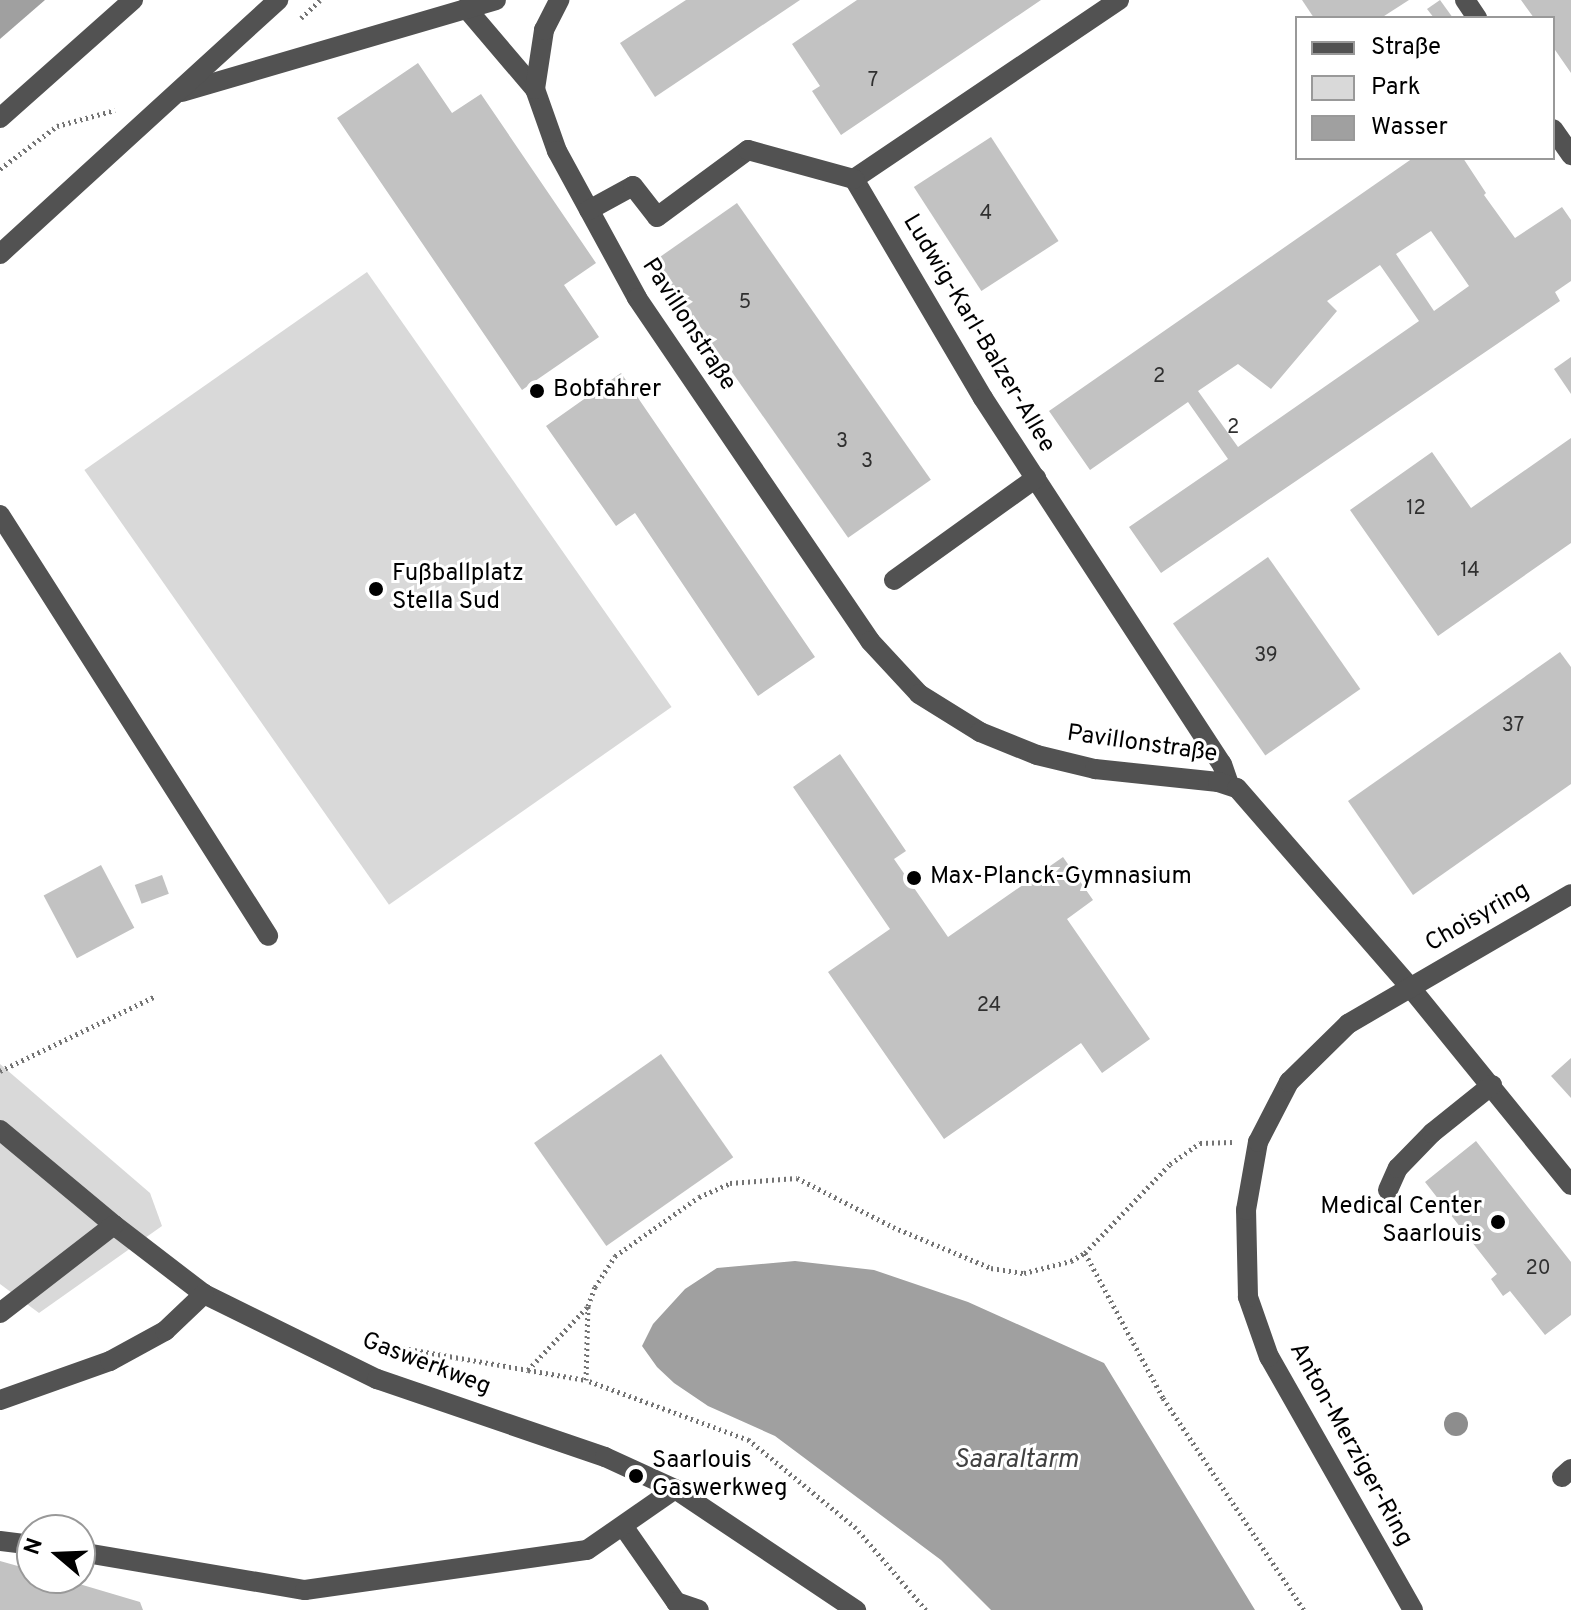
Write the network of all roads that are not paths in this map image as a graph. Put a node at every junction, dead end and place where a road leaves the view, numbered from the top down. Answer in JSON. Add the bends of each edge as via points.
{"nodes":[{"id":1,"x":133,"y":0,"type":"edge"},
{"id":2,"x":278,"y":0,"type":"edge"},
{"id":3,"x":496,"y":0,"type":"edge"},
{"id":4,"x":559,"y":0,"type":"edge"},
{"id":5,"x":1119,"y":0,"type":"edge"},
{"id":6,"x":466,"y":8,"type":"junction"},
{"id":7,"x":535,"y":89,"type":"junction"},
{"id":8,"x":178,"y":93,"type":"junction"},
{"id":9,"x":0,"y":118,"type":"edge"},
{"id":10,"x":1555,"y":132,"type":"edge"},
{"id":11,"x":1571,"y":155,"type":"edge"},
{"id":12,"x":854,"y":179,"type":"junction"},
{"id":13,"x":589,"y":210,"type":"junction"},
{"id":14,"x":0,"y":254,"type":"edge"},
{"id":15,"x":1036,"y":478,"type":"junction"},
{"id":16,"x":0,"y":515,"type":"edge"},
{"id":17,"x":894,"y":580,"type":"dead end"},
{"id":18,"x":1229,"y":784,"type":"junction"},
{"id":19,"x":1571,"y":894,"type":"edge"},
{"id":20,"x":268,"y":936,"type":"dead end"},
{"id":21,"x":1410,"y":987,"type":"junction"},
{"id":22,"x":1492,"y":1085,"type":"junction"},
{"id":23,"x":0,"y":1130,"type":"edge"},
{"id":24,"x":1571,"y":1185,"type":"edge"},
{"id":25,"x":1388,"y":1190,"type":"dead end"},
{"id":26,"x":114,"y":1225,"type":"junction"},
{"id":27,"x":204,"y":1294,"type":"junction"},
{"id":28,"x":0,"y":1313,"type":"edge"},
{"id":29,"x":0,"y":1400,"type":"edge"},
{"id":30,"x":675,"y":1489,"type":"junction"},
{"id":31,"x":623,"y":1526,"type":"junction"},
{"id":32,"x":96,"y":1555,"type":"edge"},
{"id":33,"x":699,"y":1610,"type":"edge"},
{"id":34,"x":856,"y":1610,"type":"edge"},
{"id":35,"x":1413,"y":1610,"type":"edge"}],
"edges":[{"from":1,"to":9,"type":"street"},
{"from":2,"to":8,"type":"street"},
{"from":3,"to":6,"type":"street"},
{"from":4,"to":7,"type":"street","name":"Pavillonstraße","via":[[544,30]]},
{"from":5,"to":12,"type":"street"},
{"from":6,"to":7,"type":"street","name":"Pavillonstraße"},
{"from":6,"to":8,"type":"street"},
{"from":7,"to":13,"type":"street","name":"Pavillonstraße","via":[[557,151]]},
{"from":8,"to":14,"type":"street"},
{"from":10,"to":11,"type":"street"},
{"from":12,"to":13,"type":"street","via":[[748,150],[657,217],[633,186]]},
{"from":12,"to":15,"type":"street","name":"Ludwig-Karl-Balzer-Allee"},
{"from":13,"to":18,"type":"street","name":"Pavillonstraße","via":[[637,298],[810,559],[870,641],[919,694],[980,732],[1037,755],[1095,769]]},
{"from":15,"to":17,"type":"street"},
{"from":15,"to":18,"type":"street","name":"Ludwig-Karl-Balzer-Allee","via":[[1222,764]]},
{"from":16,"to":20,"type":"street"},
{"from":18,"to":21,"type":"street","name":"Pavillonstraße"},
{"from":19,"to":21,"type":"street","name":"Choisyring"},
{"from":21,"to":22,"type":"street","name":"Pavillonstraße"},
{"from":21,"to":35,"type":"street","name":"Anton-Merziger-Ring","via":[[1348,1024],[1289,1082],[1258,1142],[1246,1210],[1248,1297],[1269,1357]]},
{"from":22,"to":24,"type":"street","name":"Pavillonstraße"},
{"from":22,"to":25,"type":"street","via":[[1432,1133],[1398,1168]]},
{"from":23,"to":26,"type":"street","name":"Gaswerkweg"},
{"from":26,"to":27,"type":"street","name":"Gaswerkweg"},
{"from":26,"to":28,"type":"street"},
{"from":27,"to":29,"type":"street","via":[[165,1331],[110,1361]]},
{"from":27,"to":30,"type":"street","name":"Gaswerkweg","via":[[377,1379],[605,1457]]},
{"from":30,"to":31,"type":"street"},
{"from":30,"to":34,"type":"street","name":"Gaswerkweg"},
{"from":31,"to":32,"type":"street","via":[[587,1550],[305,1590]]},
{"from":31,"to":33,"type":"street","via":[[676,1602]]}]}
